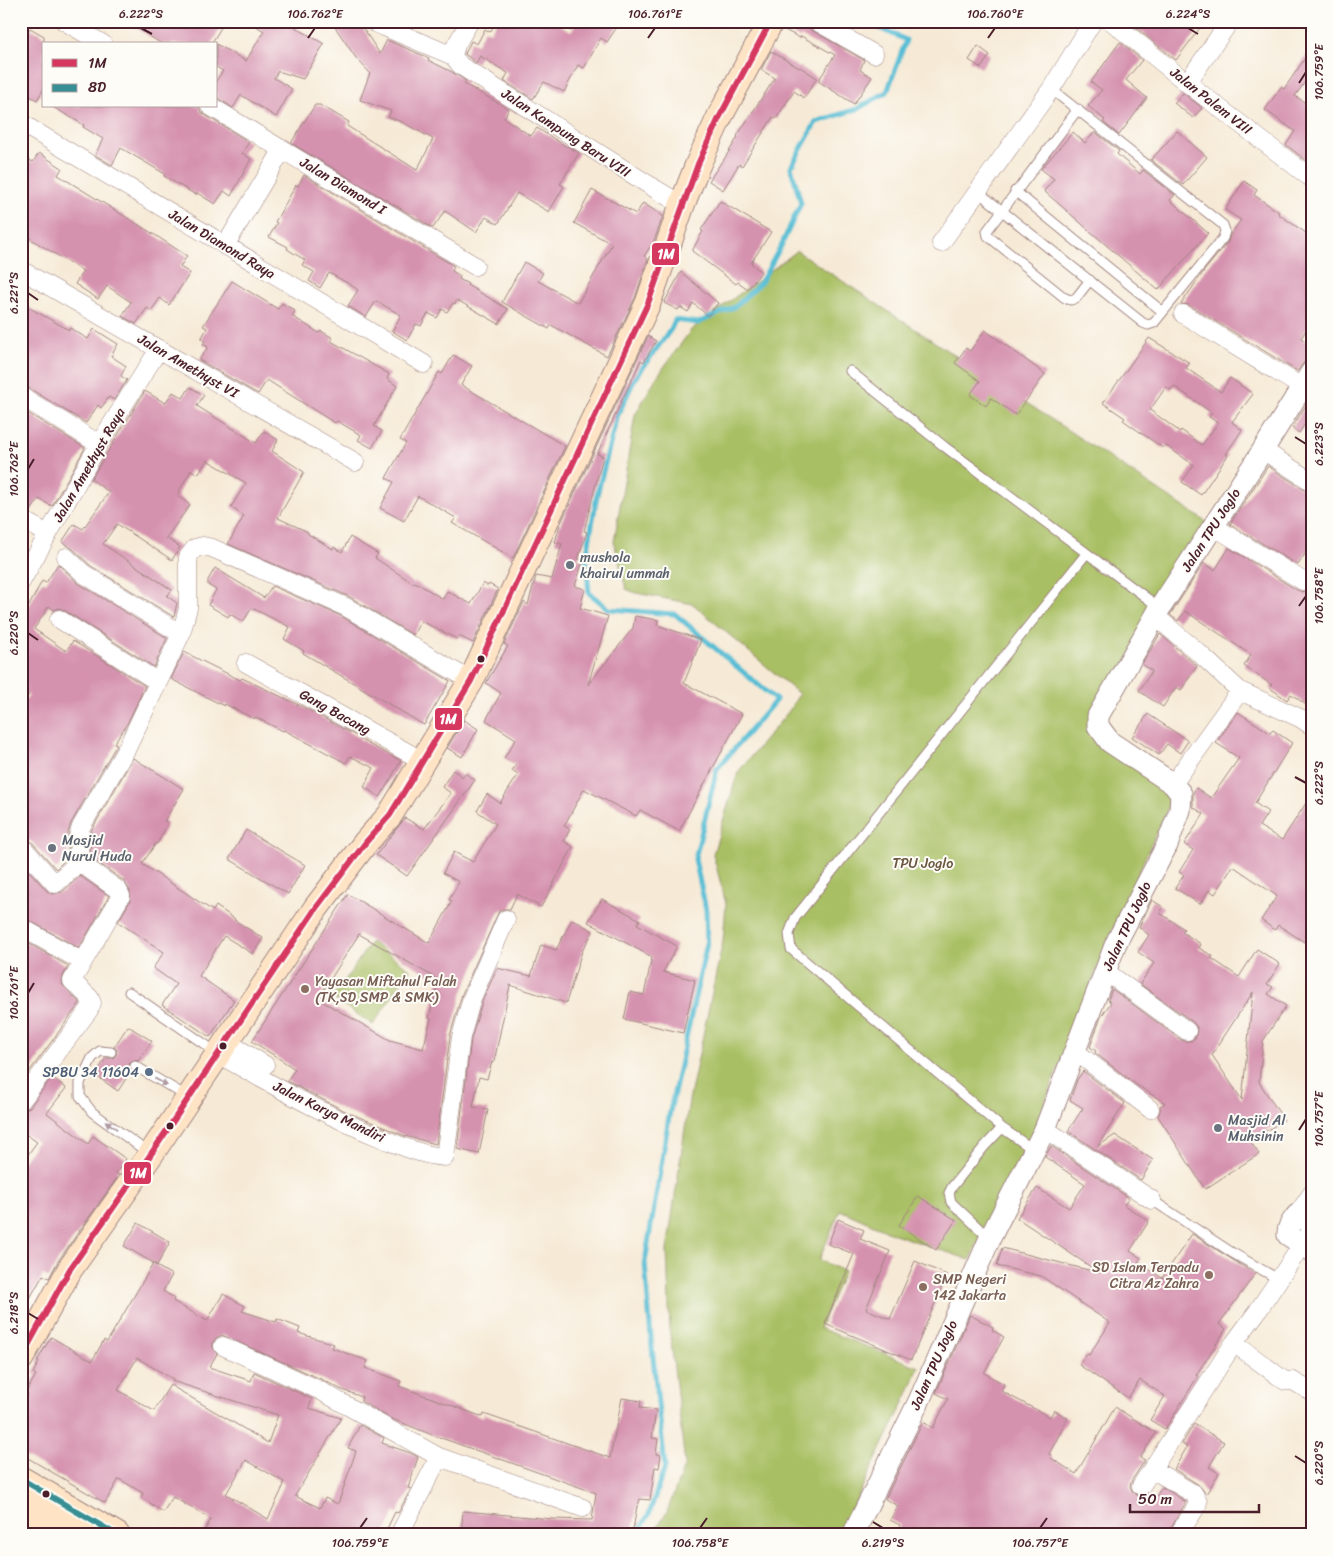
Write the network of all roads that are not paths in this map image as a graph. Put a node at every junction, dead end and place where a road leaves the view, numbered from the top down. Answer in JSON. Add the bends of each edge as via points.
{"nodes":[{"id":1,"x":64,"y":21,"type":"edge"},
{"id":2,"x":470,"y":21,"type":"edge"},
{"id":3,"x":771,"y":21,"type":"edge"},
{"id":4,"x":816,"y":21,"type":"edge"},
{"id":5,"x":1093,"y":21,"type":"edge"},
{"id":6,"x":1111,"y":21,"type":"edge"},
{"id":7,"x":1230,"y":21,"type":"edge"},
{"id":8,"x":375,"y":23,"type":"dead end"},
{"id":9,"x":100,"y":42,"type":"edge"},
{"id":10,"x":874,"y":54,"type":"dead end"},
{"id":11,"x":453,"y":56,"type":"junction"},
{"id":12,"x":1187,"y":83,"type":"junction"},
{"id":13,"x":1051,"y":89,"type":"junction"},
{"id":14,"x":213,"y":108,"type":"edge"},
{"id":15,"x":1078,"y":109,"type":"junction"},
{"id":16,"x":21,"y":123,"type":"edge"},
{"id":17,"x":283,"y":149,"type":"junction"},
{"id":18,"x":1312,"y":179,"type":"edge"},
{"id":19,"x":977,"y":191,"type":"junction"},
{"id":20,"x":1015,"y":192,"type":"junction"},
{"id":21,"x":682,"y":205,"type":"junction"},
{"id":22,"x":1001,"y":210,"type":"junction"},
{"id":23,"x":941,"y":243,"type":"dead end"},
{"id":24,"x":225,"y":246,"type":"junction"},
{"id":25,"x":475,"y":266,"type":"dead end"},
{"id":26,"x":21,"y":270,"type":"edge"},
{"id":27,"x":1090,"y":280,"type":"junction"},
{"id":28,"x":1163,"y":312,"type":"junction"},
{"id":29,"x":1183,"y":314,"type":"dead end"},
{"id":30,"x":159,"y":349,"type":"junction"},
{"id":31,"x":424,"y":364,"type":"dead end"},
{"id":32,"x":850,"y":371,"type":"dead end"},
{"id":33,"x":1307,"y":379,"type":"edge"},
{"id":34,"x":21,"y":396,"type":"edge"},
{"id":35,"x":100,"y":444,"type":"junction"},
{"id":36,"x":1263,"y":450,"type":"junction"},
{"id":37,"x":355,"y":462,"type":"dead end"},
{"id":38,"x":1312,"y":482,"type":"edge"},
{"id":39,"x":21,"y":519,"type":"edge"},
{"id":40,"x":1213,"y":526,"type":"junction"},
{"id":41,"x":48,"y":534,"type":"junction"},
{"id":42,"x":1086,"y":554,"type":"junction"},
{"id":43,"x":66,"y":557,"type":"dead end"},
{"id":44,"x":21,"y":582,"type":"edge"},
{"id":45,"x":1303,"y":582,"type":"dead end"},
{"id":46,"x":1157,"y":612,"type":"junction"},
{"id":47,"x":59,"y":619,"type":"dead end"},
{"id":48,"x":181,"y":634,"type":"junction"},
{"id":49,"x":246,"y":663,"type":"dead end"},
{"id":50,"x":471,"y":681,"type":"junction"},
{"id":51,"x":158,"y":682,"type":"junction"},
{"id":52,"x":1240,"y":691,"type":"junction"},
{"id":53,"x":1312,"y":726,"type":"edge"},
{"id":54,"x":423,"y":761,"type":"junction"},
{"id":55,"x":1173,"y":784,"type":"junction"},
{"id":56,"x":21,"y":850,"type":"edge"},
{"id":57,"x":80,"y":862,"type":"junction"},
{"id":58,"x":506,"y":919,"type":"dead end"},
{"id":59,"x":21,"y":927,"type":"edge"},
{"id":60,"x":83,"y":962,"type":"junction"},
{"id":61,"x":1105,"y":971,"type":"junction"},
{"id":62,"x":129,"y":992,"type":"dead end"},
{"id":63,"x":1186,"y":1031,"type":"dead end"},
{"id":64,"x":222,"y":1048,"type":"junction"},
{"id":65,"x":1075,"y":1051,"type":"junction"},
{"id":66,"x":110,"y":1052,"type":"dead end"},
{"id":67,"x":265,"y":1065,"type":"dead end"},
{"id":68,"x":135,"y":1066,"type":"dead end"},
{"id":69,"x":188,"y":1097,"type":"junction"},
{"id":70,"x":21,"y":1101,"type":"edge"},
{"id":71,"x":1150,"y":1109,"type":"dead end"},
{"id":72,"x":1002,"y":1128,"type":"junction"},
{"id":73,"x":1045,"y":1129,"type":"junction"},
{"id":74,"x":1035,"y":1151,"type":"junction"},
{"id":75,"x":151,"y":1154,"type":"junction"},
{"id":76,"x":1312,"y":1193,"type":"edge"},
{"id":77,"x":1152,"y":1200,"type":"joint"},
{"id":78,"x":1307,"y":1233,"type":"edge"},
{"id":79,"x":990,"y":1238,"type":"junction"},
{"id":80,"x":1278,"y":1279,"type":"junction"},
{"id":81,"x":1234,"y":1343,"type":"junction"},
{"id":82,"x":223,"y":1346,"type":"dead end"},
{"id":83,"x":21,"y":1358,"type":"edge"},
{"id":84,"x":1312,"y":1392,"type":"edge"},
{"id":85,"x":440,"y":1457,"type":"junction"},
{"id":86,"x":1152,"y":1469,"type":"junction"},
{"id":87,"x":21,"y":1479,"type":"edge"},
{"id":88,"x":1140,"y":1486,"type":"dead end"},
{"id":89,"x":21,"y":1506,"type":"edge"},
{"id":90,"x":583,"y":1508,"type":"dead end"},
{"id":91,"x":71,"y":1535,"type":"edge"},
{"id":92,"x":117,"y":1535,"type":"edge"},
{"id":93,"x":399,"y":1535,"type":"edge"},
{"id":94,"x":853,"y":1535,"type":"edge"},
{"id":95,"x":1178,"y":1535,"type":"edge"}],
"edges":[{"from":1,"to":9,"type":"street"},
{"from":2,"to":11,"type":"street"},
{"from":3,"to":21,"type":"main road","via":[[719,118]]},
{"from":4,"to":10,"type":"street"},
{"from":5,"to":13,"type":"street"},
{"from":6,"to":12,"type":"street","name":"Jalan Palem VIII"},
{"from":7,"to":12,"type":"street"},
{"from":8,"to":11,"type":"street","name":"Jalan Kampung Baru VIII"},
{"from":11,"to":21,"type":"street","name":"Jalan Kampung Baru VIII","via":[[461,66]]},
{"from":12,"to":18,"type":"street","name":"Jalan Palem VIII"},
{"from":13,"to":15,"type":"lane"},
{"from":13,"to":19,"type":"street"},
{"from":14,"to":17,"type":"street","name":"Jalan Diamond I"},
{"from":15,"to":20,"type":"lane"},
{"from":15,"to":28,"type":"lane","via":[[1224,225],[1223,238]]},
{"from":16,"to":24,"type":"street","name":"Jalan Diamond Raya"},
{"from":17,"to":24,"type":"street"},
{"from":17,"to":25,"type":"street","name":"Jalan Diamond I"},
{"from":19,"to":22,"type":"lane"},
{"from":19,"to":23,"type":"street"},
{"from":20,"to":22,"type":"lane"},
{"from":20,"to":28,"type":"lane"},
{"from":21,"to":50,"type":"main road","via":[[648,303]]},
{"from":22,"to":27,"type":"lane"},
{"from":22,"to":27,"type":"lane","via":[[988,227],[988,236],[1065,298],[1076,298]]},
{"from":24,"to":31,"type":"street","name":"Jalan Diamond Raya"},
{"from":26,"to":30,"type":"street","name":"Jalan Amethyst VI"},
{"from":27,"to":28,"type":"lane","via":[[1143,323],[1154,323]]},
{"from":29,"to":33,"type":"street"},
{"from":30,"to":35,"type":"street","name":"Jalan Amethyst Raya"},
{"from":30,"to":37,"type":"street","name":"Jalan Amethyst VI"},
{"from":32,"to":42,"type":"lane"},
{"from":33,"to":36,"type":"street","name":"Jalan TPU Joglo"},
{"from":34,"to":35,"type":"street"},
{"from":35,"to":41,"type":"street","name":"Jalan Amethyst Raya"},
{"from":36,"to":38,"type":"street"},
{"from":36,"to":40,"type":"street","name":"Jalan TPU Joglo"},
{"from":39,"to":41,"type":"street"},
{"from":40,"to":45,"type":"street"},
{"from":40,"to":46,"type":"street","name":"Jalan TPU Joglo"},
{"from":41,"to":44,"type":"street","name":"Jalan Amethyst Raya"},
{"from":42,"to":46,"type":"lane"},
{"from":42,"to":72,"type":"lane","via":[[801,910],[788,934],[791,949]]},
{"from":43,"to":48,"type":"street","via":[[84,574]]},
{"from":46,"to":52,"type":"street"},
{"from":46,"to":55,"type":"street","name":"Jalan TPU Joglo","via":[[1098,716],[1098,726],[1110,742]]},
{"from":47,"to":51,"type":"street"},
{"from":48,"to":50,"type":"street","via":[[188,608],[188,557],[195,548],[203,546],[346,607]]},
{"from":48,"to":51,"type":"street"},
{"from":49,"to":54,"type":"street","name":"Gang Bacang"},
{"from":50,"to":54,"type":"main road"},
{"from":51,"to":57,"type":"street","via":[[128,748],[81,827]]},
{"from":52,"to":53,"type":"street"},
{"from":52,"to":55,"type":"street"},
{"from":54,"to":64,"type":"main road","via":[[390,815],[316,908]]},
{"from":55,"to":61,"type":"street","name":"Jalan TPU Joglo","via":[[1180,794],[1180,810],[1167,844]]},
{"from":56,"to":57,"type":"street","via":[[24,849],[55,884]]},
{"from":57,"to":60,"type":"street","via":[[122,896]]},
{"from":58,"to":64,"type":"street","name":"Jalan Karya Mandiri","via":[[472,998],[460,1037],[445,1156],[411,1150],[310,1106]]},
{"from":59,"to":60,"type":"street"},
{"from":60,"to":70,"type":"street","via":[[72,981],[92,1000],[89,1010]]},
{"from":61,"to":63,"type":"street"},
{"from":61,"to":65,"type":"street","name":"Jalan TPU Joglo"},
{"from":62,"to":64,"type":"lane"},
{"from":64,"to":67,"type":"street"},
{"from":64,"to":69,"type":"main road"},
{"from":65,"to":71,"type":"street"},
{"from":65,"to":73,"type":"street","name":"Jalan TPU Joglo"},
{"from":75,"to":66,"type":"lane","one_way":true,"via":[[92,1112],[80,1096],[80,1083],[92,1058],[100,1051]]},
{"from":68,"to":69,"type":"lane","one_way":true},
{"from":69,"to":75,"type":"main road"},
{"from":72,"to":74,"type":"lane"},
{"from":72,"to":79,"type":"lane","via":[[949,1193],[951,1202]]},
{"from":73,"to":74,"type":"street","name":"Jalan TPU Joglo"},
{"from":73,"to":77,"type":"street"},
{"from":74,"to":79,"type":"street","name":"Jalan TPU Joglo"},
{"from":75,"to":83,"type":"main road","via":[[70,1269]]},
{"from":76,"to":78,"type":"street"},
{"from":77,"to":80,"type":"lane"},
{"from":78,"to":80,"type":"street"},
{"from":79,"to":94,"type":"street","name":"Jalan TPU Joglo","via":[[919,1401]]},
{"from":80,"to":81,"type":"street"},
{"from":81,"to":84,"type":"street","via":[[1285,1381],[1293,1381]]},
{"from":81,"to":86,"type":"street"},
{"from":82,"to":85,"type":"street","via":[[320,1390]]},
{"from":85,"to":90,"type":"street"},
{"from":85,"to":93,"type":"street"},
{"from":86,"to":88,"type":"street"},
{"from":86,"to":95,"type":"street","via":[[1194,1494],[1198,1502]]},
{"from":87,"to":92,"type":"main road"},
{"from":89,"to":91,"type":"main road"}]}
